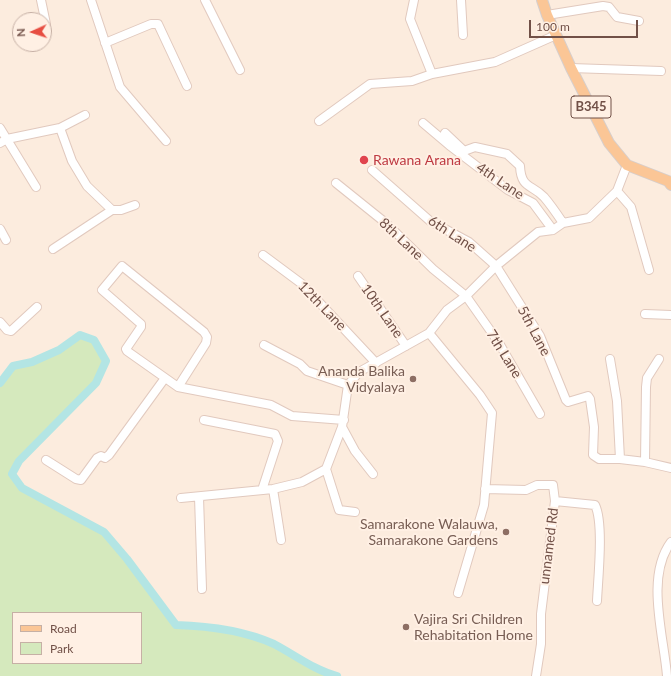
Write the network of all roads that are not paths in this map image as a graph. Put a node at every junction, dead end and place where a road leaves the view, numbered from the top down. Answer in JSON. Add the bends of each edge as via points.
{"nodes":[{"id":1,"x":41,"y":0,"type":"edge"},
{"id":2,"x":91,"y":0,"type":"edge"},
{"id":3,"x":204,"y":0,"type":"edge"},
{"id":4,"x":414,"y":0,"type":"edge"},
{"id":5,"x":461,"y":0,"type":"edge"},
{"id":6,"x":542,"y":0,"type":"edge"},
{"id":7,"x":44,"y":12,"type":"edge"},
{"id":8,"x":547,"y":15,"type":"junction"},
{"id":9,"x":639,"y":21,"type":"dead end"},
{"id":10,"x":463,"y":35,"type":"dead end"},
{"id":11,"x":556,"y":35,"type":"junction"},
{"id":12,"x":105,"y":44,"type":"junction"},
{"id":13,"x":571,"y":68,"type":"junction"},
{"id":14,"x":240,"y":70,"type":"dead end"},
{"id":15,"x":661,"y":71,"type":"dead end"},
{"id":16,"x":432,"y":74,"type":"junction"},
{"id":17,"x":187,"y":86,"type":"dead end"},
{"id":18,"x":85,"y":115,"type":"dead end"},
{"id":19,"x":319,"y":120,"type":"dead end"},
{"id":20,"x":423,"y":123,"type":"dead end"},
{"id":21,"x":0,"y":128,"type":"edge"},
{"id":22,"x":60,"y":128,"type":"junction"},
{"id":23,"x":445,"y":133,"type":"dead end"},
{"id":24,"x":3,"y":141,"type":"edge"},
{"id":25,"x":166,"y":141,"type":"dead end"},
{"id":26,"x":627,"y":165,"type":"junction"},
{"id":27,"x":372,"y":170,"type":"dead end"},
{"id":28,"x":670,"y":182,"type":"edge"},
{"id":29,"x":336,"y":183,"type":"dead end"},
{"id":30,"x":36,"y":187,"type":"dead end"},
{"id":31,"x":617,"y":191,"type":"junction"},
{"id":32,"x":134,"y":205,"type":"dead end"},
{"id":33,"x":112,"y":210,"type":"junction"},
{"id":34,"x":564,"y":223,"type":"junction"},
{"id":35,"x":0,"y":229,"type":"edge"},
{"id":36,"x":553,"y":230,"type":"junction"},
{"id":37,"x":6,"y":240,"type":"dead end"},
{"id":38,"x":53,"y":249,"type":"dead end"},
{"id":39,"x":263,"y":255,"type":"dead end"},
{"id":40,"x":496,"y":266,"type":"junction"},
{"id":41,"x":649,"y":270,"type":"dead end"},
{"id":42,"x":358,"y":276,"type":"dead end"},
{"id":43,"x":466,"y":296,"type":"junction"},
{"id":44,"x":37,"y":307,"type":"dead end"},
{"id":45,"x":645,"y":314,"type":"dead end"},
{"id":46,"x":671,"y":315,"type":"edge"},
{"id":47,"x":0,"y":322,"type":"edge"},
{"id":48,"x":429,"y":333,"type":"junction"},
{"id":49,"x":264,"y":345,"type":"dead end"},
{"id":50,"x":406,"y":346,"type":"junction"},
{"id":51,"x":659,"y":359,"type":"dead end"},
{"id":52,"x":610,"y":360,"type":"dead end"},
{"id":53,"x":376,"y":363,"type":"junction"},
{"id":54,"x":165,"y":378,"type":"junction"},
{"id":55,"x":348,"y":385,"type":"junction"},
{"id":56,"x":178,"y":387,"type":"junction"},
{"id":57,"x":540,"y":414,"type":"dead end"},
{"id":58,"x":204,"y":420,"type":"dead end"},
{"id":59,"x":343,"y":423,"type":"junction"},
{"id":60,"x":620,"y":459,"type":"junction"},
{"id":61,"x":46,"y":460,"type":"dead end"},
{"id":62,"x":645,"y":462,"type":"junction"},
{"id":63,"x":671,"y":468,"type":"edge"},
{"id":64,"x":326,"y":469,"type":"junction"},
{"id":65,"x":373,"y":474,"type":"dead end"},
{"id":66,"x":273,"y":489,"type":"junction"},
{"id":67,"x":485,"y":489,"type":"junction"},
{"id":68,"x":262,"y":490,"type":"junction"},
{"id":69,"x":199,"y":497,"type":"junction"},
{"id":70,"x":181,"y":498,"type":"dead end"},
{"id":71,"x":555,"y":502,"type":"junction"},
{"id":72,"x":355,"y":512,"type":"dead end"},
{"id":73,"x":281,"y":540,"type":"dead end"},
{"id":74,"x":671,"y":542,"type":"edge"},
{"id":75,"x":202,"y":589,"type":"dead end"},
{"id":76,"x":458,"y":593,"type":"dead end"},
{"id":77,"x":597,"y":601,"type":"dead end"},
{"id":78,"x":536,"y":676,"type":"edge"},
{"id":79,"x":667,"y":676,"type":"edge"}],
"edges":[{"from":1,"to":7,"type":"street"},
{"from":2,"to":12,"type":"street"},
{"from":3,"to":14,"type":"street"},
{"from":4,"to":16,"type":"street","via":[[410,19]]},
{"from":5,"to":10,"type":"street"},
{"from":6,"to":8,"type":"main road","number":"B345"},
{"from":8,"to":9,"type":"street","via":[[603,6],[609,7],[618,18]]},
{"from":8,"to":11,"type":"main road","number":"B345"},
{"from":11,"to":13,"type":"main road","number":"B345"},
{"from":11,"to":16,"type":"street","via":[[495,62]]},
{"from":12,"to":17,"type":"street","via":[[151,24],[158,24]]},
{"from":12,"to":25,"type":"street","via":[[120,87]]},
{"from":13,"to":15,"type":"street"},
{"from":13,"to":26,"type":"main road","number":"B345","via":[[609,142]]},
{"from":16,"to":19,"type":"street","via":[[412,81],[370,84]]},
{"from":18,"to":22,"type":"street"},
{"from":20,"to":36,"type":"street","name":"4th Lane","via":[[508,190],[533,203]]},
{"from":21,"to":24,"type":"street"},
{"from":22,"to":24,"type":"street"},
{"from":22,"to":33,"type":"street","via":[[72,161],[88,186]]},
{"from":23,"to":34,"type":"street","via":[[464,151],[475,146],[507,154],[520,166],[521,176],[528,186],[542,196]]},
{"from":24,"to":30,"type":"street"},
{"from":26,"to":28,"type":"main road"},
{"from":26,"to":31,"type":"street"},
{"from":27,"to":40,"type":"street","name":"6th Lane","via":[[430,221],[469,242]]},
{"from":29,"to":43,"type":"street","name":"8th Lane","via":[[387,224],[433,269]]},
{"from":31,"to":34,"type":"street","via":[[589,218]]},
{"from":31,"to":41,"type":"street","via":[[631,207]]},
{"from":32,"to":33,"type":"street"},
{"from":33,"to":38,"type":"street"},
{"from":34,"to":36,"type":"street"},
{"from":35,"to":37,"type":"street"},
{"from":36,"to":40,"type":"street","via":[[538,232]]},
{"from":39,"to":53,"type":"street","name":"12th Lane","via":[[302,284]]},
{"from":40,"to":43,"type":"street"},
{"from":40,"to":60,"type":"street","name":"5th Lane","via":[[540,336],[566,400],[568,402],[588,396],[590,399],[594,427],[593,455],[599,459]]},
{"from":42,"to":50,"type":"street","name":"10th Lane"},
{"from":43,"to":48,"type":"street","via":[[447,310]]},
{"from":43,"to":57,"type":"street","name":"7th Lane","via":[[499,343]]},
{"from":44,"to":47,"type":"street","via":[[11,331]]},
{"from":45,"to":46,"type":"street"},
{"from":48,"to":50,"type":"street"},
{"from":48,"to":67,"type":"street","via":[[492,413]]},
{"from":49,"to":55,"type":"street","via":[[300,364],[307,371]]},
{"from":50,"to":53,"type":"street"},
{"from":51,"to":62,"type":"street","via":[[647,378]]},
{"from":52,"to":60,"type":"street","via":[[617,401]]},
{"from":53,"to":55,"type":"street","via":[[359,372]]},
{"from":54,"to":56,"type":"street"},
{"from":54,"to":56,"type":"street","via":[[127,352],[126,349],[141,324],[102,290],[122,266],[207,337],[206,343]]},
{"from":54,"to":61,"type":"street","via":[[109,455],[97,458],[80,480],[76,480]]},
{"from":55,"to":59,"type":"street"},
{"from":56,"to":59,"type":"street","via":[[271,405],[292,416]]},
{"from":58,"to":68,"type":"street","via":[[275,434],[278,441]]},
{"from":59,"to":64,"type":"street"},
{"from":59,"to":65,"type":"street","via":[[355,451]]},
{"from":60,"to":62,"type":"street"},
{"from":62,"to":63,"type":"street"},
{"from":64,"to":66,"type":"street","via":[[302,482]]},
{"from":64,"to":72,"type":"street","via":[[339,510]]},
{"from":66,"to":68,"type":"street"},
{"from":66,"to":73,"type":"street"},
{"from":67,"to":71,"type":"street","name":"unnamed Rd","via":[[526,490],[537,485],[553,485]]},
{"from":67,"to":76,"type":"street","via":[[484,505]]},
{"from":68,"to":69,"type":"street"},
{"from":69,"to":70,"type":"street"},
{"from":69,"to":75,"type":"street"},
{"from":71,"to":77,"type":"street","via":[[595,505],[598,511],[600,550]]},
{"from":71,"to":78,"type":"street","name":"unnamed Rd"},
{"from":74,"to":79,"type":"street","via":[[666,549],[659,572],[658,608]]}]}
